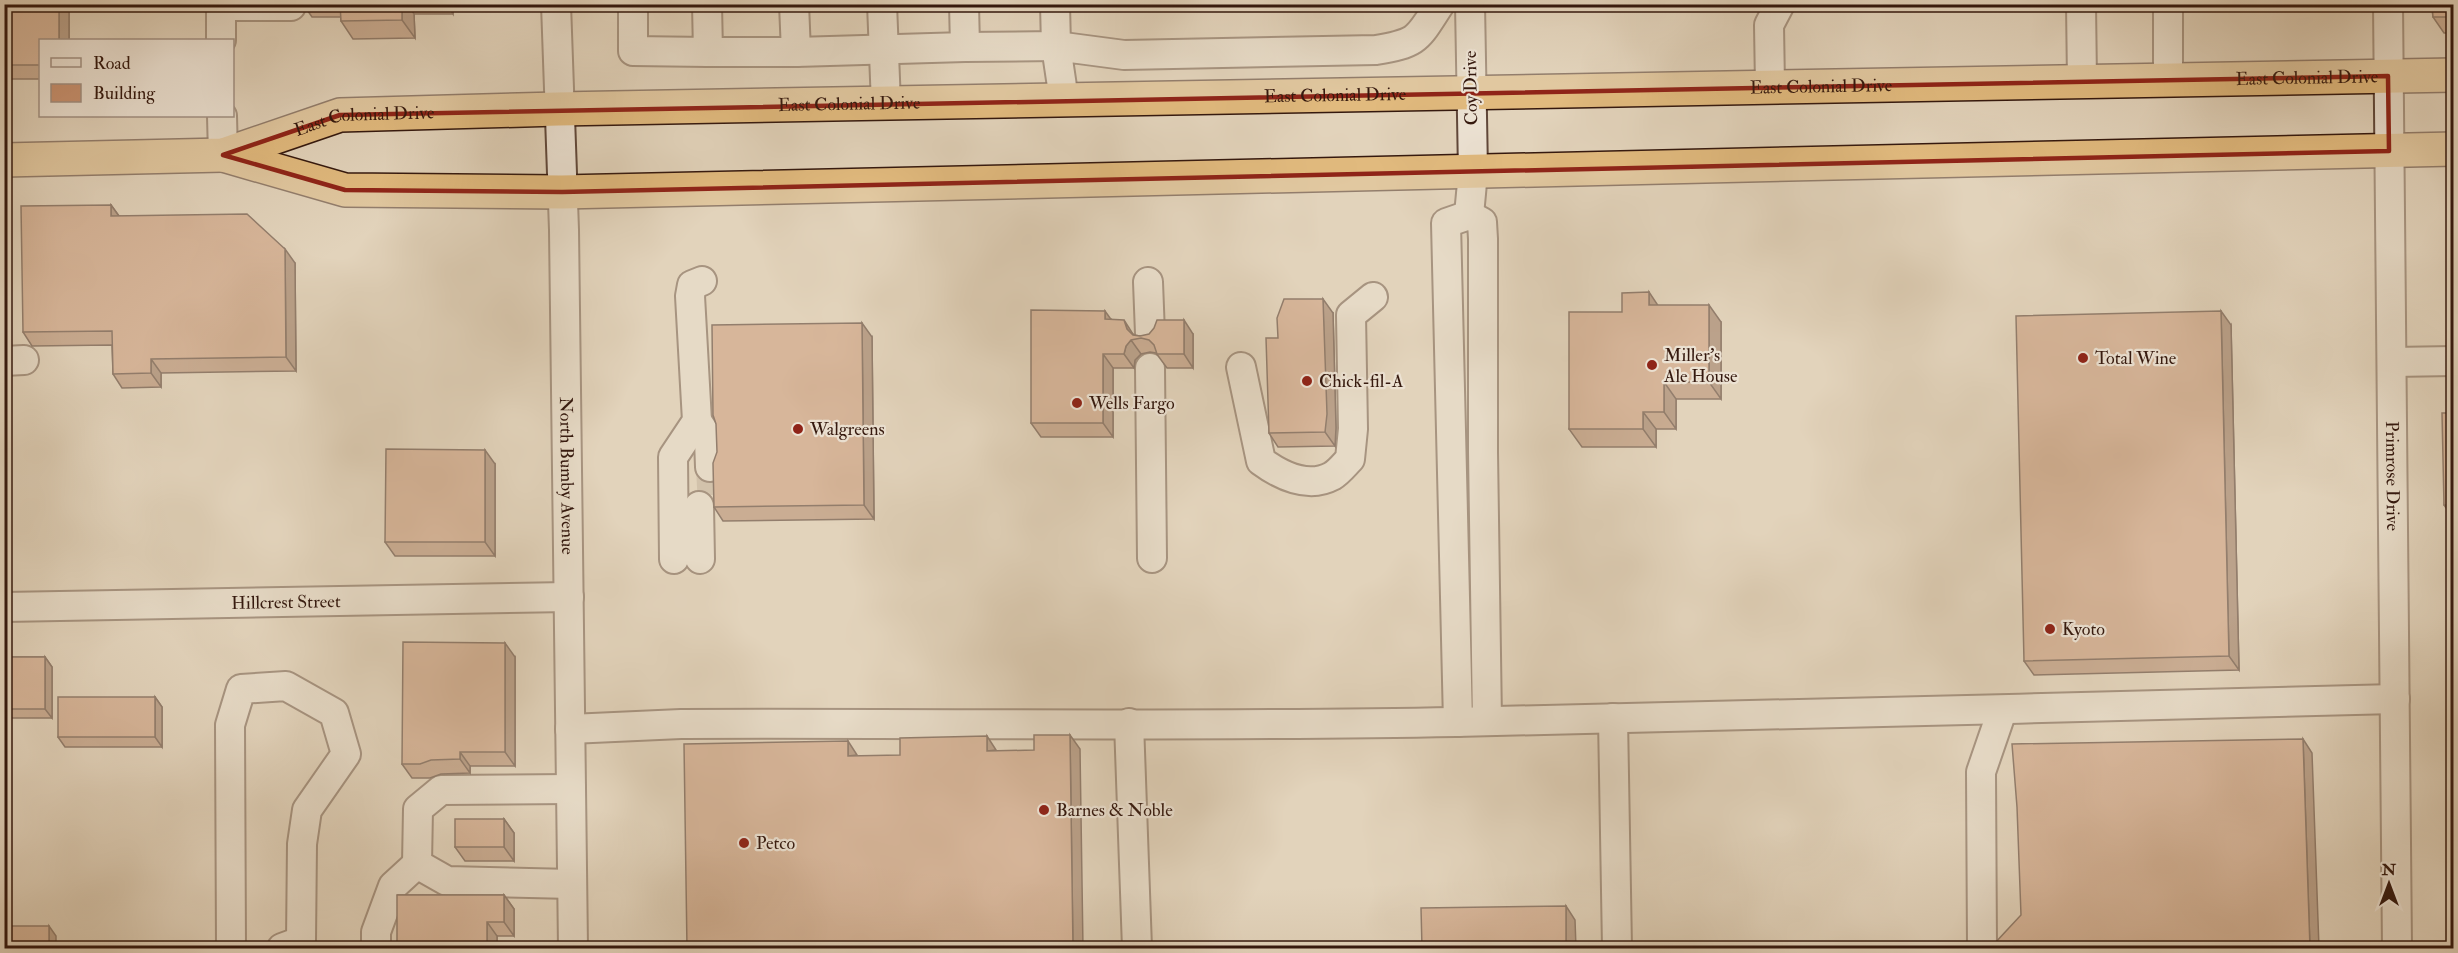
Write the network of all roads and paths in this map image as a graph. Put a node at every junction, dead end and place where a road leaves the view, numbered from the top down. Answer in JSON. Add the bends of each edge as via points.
{"nodes":[{"id":1,"x":291,"y":4,"type":"edge"},
{"id":2,"x":556,"y":4,"type":"edge"},
{"id":3,"x":633,"y":4,"type":"edge"},
{"id":4,"x":707,"y":4,"type":"edge"},
{"id":5,"x":794,"y":4,"type":"edge"},
{"id":6,"x":882,"y":4,"type":"edge"},
{"id":7,"x":964,"y":4,"type":"edge"},
{"id":8,"x":1055,"y":4,"type":"edge"},
{"id":9,"x":1440,"y":4,"type":"edge"},
{"id":10,"x":1470,"y":4,"type":"edge"},
{"id":11,"x":1780,"y":4,"type":"edge"},
{"id":12,"x":2081,"y":4,"type":"edge"},
{"id":13,"x":2168,"y":4,"type":"edge"},
{"id":14,"x":2388,"y":4,"type":"edge"},
{"id":15,"x":221,"y":5,"type":"edge"},
{"id":16,"x":221,"y":39,"type":"edge"},
{"id":17,"x":1056,"y":46,"type":"junction"},
{"id":18,"x":884,"y":48,"type":"junction"},
{"id":19,"x":965,"y":48,"type":"junction"},
{"id":20,"x":708,"y":52,"type":"junction"},
{"id":21,"x":796,"y":52,"type":"junction"},
{"id":22,"x":2454,"y":75,"type":"edge"},
{"id":23,"x":2388,"y":76,"type":"junction"},
{"id":24,"x":2168,"y":80,"type":"junction"},
{"id":25,"x":2082,"y":81,"type":"junction"},
{"id":26,"x":1770,"y":86,"type":"junction"},
{"id":27,"x":1471,"y":92,"type":"junction"},
{"id":28,"x":1064,"y":100,"type":"junction"},
{"id":29,"x":886,"y":104,"type":"junction"},
{"id":30,"x":558,"y":109,"type":"junction"},
{"id":31,"x":222,"y":117,"type":"edge"},
{"id":32,"x":2454,"y":149,"type":"edge"},
{"id":33,"x":2389,"y":151,"type":"junction"},
{"id":34,"x":223,"y":155,"type":"junction"},
{"id":35,"x":4,"y":160,"type":"edge"},
{"id":36,"x":1473,"y":172,"type":"junction"},
{"id":37,"x":562,"y":192,"type":"junction"},
{"id":38,"x":1469,"y":215,"type":"junction"},
{"id":39,"x":702,"y":281,"type":"dead end"},
{"id":40,"x":1148,"y":282,"type":"dead end"},
{"id":41,"x":1373,"y":297,"type":"dead end"},
{"id":42,"x":1150,"y":334,"type":"edge"},
{"id":43,"x":2454,"y":361,"type":"edge"},
{"id":44,"x":2392,"y":362,"type":"junction"},
{"id":45,"x":1241,"y":367,"type":"dead end"},
{"id":46,"x":1150,"y":368,"type":"dead end"},
{"id":47,"x":697,"y":421,"type":"junction"},
{"id":48,"x":704,"y":468,"type":"tunnel mouth"},
{"id":49,"x":705,"y":506,"type":"tunnel mouth"},
{"id":50,"x":1152,"y":558,"type":"dead end"},
{"id":51,"x":569,"y":597,"type":"junction"},
{"id":52,"x":4,"y":607,"type":"edge"},
{"id":53,"x":2395,"y":699,"type":"junction"},
{"id":54,"x":2002,"y":711,"type":"junction"},
{"id":55,"x":1613,"y":718,"type":"junction"},
{"id":56,"x":1487,"y":721,"type":"junction"},
{"id":57,"x":1458,"y":722,"type":"junction"},
{"id":58,"x":1129,"y":723,"type":"junction"},
{"id":59,"x":570,"y":729,"type":"junction"},
{"id":60,"x":571,"y":789,"type":"junction"},
{"id":61,"x":417,"y":864,"type":"junction"},
{"id":62,"x":572,"y":884,"type":"junction"},
{"id":63,"x":231,"y":948,"type":"edge"},
{"id":64,"x":282,"y":948,"type":"edge"},
{"id":65,"x":376,"y":948,"type":"edge"},
{"id":66,"x":573,"y":948,"type":"edge"},
{"id":67,"x":1137,"y":948,"type":"edge"},
{"id":68,"x":1617,"y":948,"type":"edge"},
{"id":69,"x":1982,"y":948,"type":"edge"},
{"id":70,"x":2397,"y":948,"type":"edge"}],
"edges":[{"from":1,"to":15,"type":"street"},
{"from":2,"to":30,"type":"street","name":"North Bumby Avenue"},
{"from":3,"to":20,"type":"street","via":[[633,51]]},
{"from":4,"to":20,"type":"street"},
{"from":5,"to":21,"type":"street"},
{"from":6,"to":18,"type":"street"},
{"from":7,"to":19,"type":"street"},
{"from":8,"to":17,"type":"street"},
{"from":9,"to":17,"type":"street","via":[[1416,39],[1376,51],[1124,56]]},
{"from":10,"to":27,"type":"street","name":"Coy Drive"},
{"from":11,"to":26,"type":"street","via":[[1769,26]]},
{"from":12,"to":25,"type":"street"},
{"from":13,"to":24,"type":"street"},
{"from":14,"to":23,"type":"street","name":"Primrose Drive"},
{"from":15,"to":16,"type":"street"},
{"from":17,"to":19,"type":"street"},
{"from":17,"to":28,"type":"street"},
{"from":18,"to":19,"type":"street"},
{"from":18,"to":21,"type":"street"},
{"from":18,"to":29,"type":"street"},
{"from":20,"to":21,"type":"street"},
{"from":22,"to":23,"type":"highway","name":"East Colonial Drive"},
{"from":23,"to":24,"type":"highway","name":"East Colonial Drive"},
{"from":23,"to":33,"type":"street","name":"Primrose Drive"},
{"from":24,"to":25,"type":"highway","name":"East Colonial Drive"},
{"from":25,"to":26,"type":"highway","name":"East Colonial Drive"},
{"from":26,"to":27,"type":"highway","name":"East Colonial Drive"},
{"from":27,"to":28,"type":"highway","name":"East Colonial Drive"},
{"from":27,"to":36,"type":"street","name":"Coy Drive"},
{"from":28,"to":29,"type":"highway","name":"East Colonial Drive"},
{"from":29,"to":30,"type":"highway","name":"East Colonial Drive"},
{"from":30,"to":34,"type":"highway","name":"East Colonial Drive","via":[[340,116]]},
{"from":30,"to":37,"type":"street","name":"North Bumby Avenue"},
{"from":31,"to":34,"type":"street"},
{"from":32,"to":33,"type":"highway","name":"East Colonial Drive"},
{"from":33,"to":36,"type":"highway","name":"East Colonial Drive"},
{"from":33,"to":44,"type":"street","name":"Primrose Drive"},
{"from":34,"to":35,"type":"highway","name":"East Colonial Drive"},
{"from":34,"to":37,"type":"highway","name":"East Colonial Drive","via":[[345,190]]},
{"from":36,"to":37,"type":"highway","name":"East Colonial Drive"},
{"from":36,"to":38,"type":"street","name":"Coy Drive"},
{"from":37,"to":51,"type":"street","name":"North Bumby Avenue"},
{"from":38,"to":56,"type":"street","via":[[1482,222],[1483,239]]},
{"from":38,"to":57,"type":"street","via":[[1446,223]]},
{"from":39,"to":47,"type":"street","via":[[692,285],[690,296]]},
{"from":40,"to":42,"type":"street"},
{"from":41,"to":45,"type":"street","via":[[1351,315],[1350,459],[1332,476],[1310,482],[1279,474],[1261,461]]},
{"from":43,"to":44,"type":"street"},
{"from":44,"to":53,"type":"street","name":"Primrose Drive"},
{"from":46,"to":50,"type":"street"},
{"from":47,"to":48,"type":"street"},
{"from":47,"to":49,"type":"street","via":[[673,457],[695,559]]},
{"from":51,"to":52,"type":"street","name":"Hillcrest Street"},
{"from":51,"to":59,"type":"street","name":"North Bumby Avenue"},
{"from":53,"to":54,"type":"street"},
{"from":53,"to":70,"type":"street","name":"Primrose Drive"},
{"from":54,"to":55,"type":"street"},
{"from":54,"to":69,"type":"street","via":[[1981,772]]},
{"from":55,"to":56,"type":"street"},
{"from":55,"to":68,"type":"street"},
{"from":56,"to":57,"type":"street"},
{"from":57,"to":58,"type":"street"},
{"from":58,"to":59,"type":"street","via":[[692,724]]},
{"from":58,"to":67,"type":"street"},
{"from":59,"to":60,"type":"street","name":"North Bumby Avenue"},
{"from":60,"to":61,"type":"street","via":[[441,790],[418,809]]},
{"from":60,"to":62,"type":"street","name":"North Bumby Avenue"},
{"from":61,"to":62,"type":"street","via":[[447,881]]},
{"from":61,"to":65,"type":"street","via":[[393,886],[376,932]]},
{"from":62,"to":66,"type":"street","name":"North Bumby Avenue"},
{"from":63,"to":64,"type":"street","via":[[230,725],[241,689],[286,686],[334,713],[346,754],[307,810],[302,844],[302,940]]}]}
